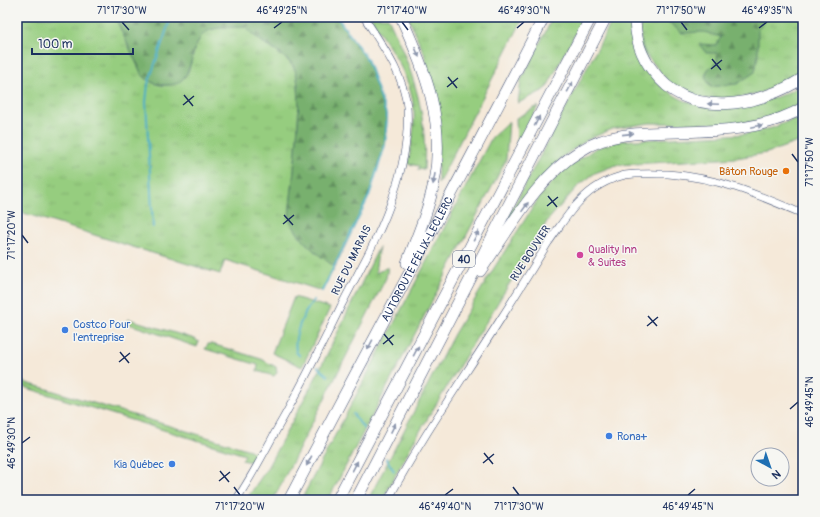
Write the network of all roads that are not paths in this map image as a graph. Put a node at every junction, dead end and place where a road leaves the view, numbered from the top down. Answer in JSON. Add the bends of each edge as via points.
{"nodes":[{"id":1,"x":364,"y":17,"type":"edge"},
{"id":2,"x":400,"y":17,"type":"edge"},
{"id":3,"x":537,"y":17,"type":"edge"},
{"id":4,"x":544,"y":17,"type":"edge"},
{"id":5,"x":591,"y":17,"type":"edge"},
{"id":6,"x":606,"y":17,"type":"edge"},
{"id":7,"x":635,"y":17,"type":"edge"},
{"id":8,"x":803,"y":78,"type":"edge"},
{"id":9,"x":803,"y":108,"type":"edge"},
{"id":10,"x":472,"y":157,"type":"junction"},
{"id":11,"x":803,"y":214,"type":"edge"},
{"id":12,"x":394,"y":299,"type":"junction"},
{"id":13,"x":455,"y":308,"type":"junction"},
{"id":14,"x":236,"y":500,"type":"edge"},
{"id":15,"x":288,"y":500,"type":"edge"},
{"id":16,"x":337,"y":500,"type":"edge"},
{"id":17,"x":356,"y":500,"type":"edge"},
{"id":18,"x":388,"y":500,"type":"edge"}],
"edges":[{"from":1,"to":14,"type":"street","name":"RUE DU MARAIS","via":[[393,64],[404,93],[407,106],[407,136],[402,165],[393,197],[381,224],[310,370]]},
{"from":2,"to":12,"type":"highway","one_way":true,"via":[[432,93],[437,137],[434,183]]},
{"from":3,"to":10,"type":"highway"},
{"from":4,"to":10,"type":"highway","name":"AUTOROUTE FÉLIX-LECLERC"},
{"from":16,"to":5,"type":"highway","number":"40","one_way":true},
{"from":13,"to":6,"type":"highway","one_way":true},
{"from":8,"to":7,"type":"highway","one_way":true,"via":[[781,90],[744,102],[709,104],[692,100],[678,94],[659,80],[645,62],[639,46]]},
{"from":13,"to":9,"type":"highway","one_way":true,"via":[[550,175],[589,146],[620,135],[756,126]]},
{"from":10,"to":12,"type":"highway","name":"AUTOROUTE FÉLIX-LECLERC"},
{"from":11,"to":18,"type":"street","name":"RUE BOUVIER","via":[[742,188],[692,176],[625,176],[611,180],[587,194],[563,222],[443,411],[422,438]]},
{"from":12,"to":15,"type":"highway","name":"AUTOROUTE FÉLIX-LECLERC","one_way":true},
{"from":17,"to":13,"type":"highway","one_way":true}]}
